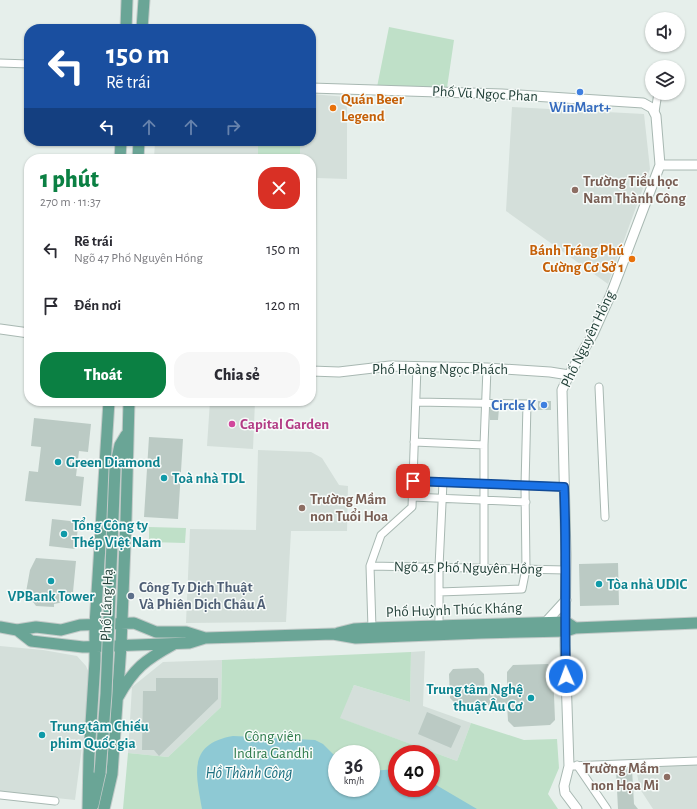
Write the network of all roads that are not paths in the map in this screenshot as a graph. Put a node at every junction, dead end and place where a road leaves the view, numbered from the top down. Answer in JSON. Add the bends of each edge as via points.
{"nodes":[{"id":1,"x":127,"y":0,"type":"edge"},
{"id":2,"x":144,"y":0,"type":"edge"},
{"id":3,"x":126,"y":24,"type":"edge"},
{"id":4,"x":142,"y":24,"type":"edge"},
{"id":5,"x":0,"y":63,"type":"edge"},
{"id":6,"x":24,"y":64,"type":"edge"},
{"id":7,"x":316,"y":88,"type":"edge"},
{"id":8,"x":657,"y":100,"type":"edge"},
{"id":9,"x":655,"y":112,"type":"junction"},
{"id":10,"x":660,"y":165,"type":"junction"},
{"id":11,"x":697,"y":165,"type":"edge"},
{"id":12,"x":0,"y":329,"type":"edge"},
{"id":13,"x":24,"y":332,"type":"edge"},
{"id":14,"x":417,"y":366,"type":"junction"},
{"id":15,"x":487,"y":368,"type":"junction"},
{"id":16,"x":316,"y":371,"type":"edge"},
{"id":17,"x":569,"y":375,"type":"junction"},
{"id":18,"x":599,"y":387,"type":"dead end"},
{"id":19,"x":416,"y":402,"type":"junction"},
{"id":20,"x":486,"y":404,"type":"junction"},
{"id":21,"x":109,"y":406,"type":"edge"},
{"id":22,"x":128,"y":406,"type":"edge"},
{"id":23,"x":127,"y":432,"type":"junction"},
{"id":24,"x":108,"y":434,"type":"junction"},
{"id":25,"x":414,"y":442,"type":"junction"},
{"id":26,"x":484,"y":445,"type":"junction"},
{"id":27,"x":115,"y":468,"type":"junction"},
{"id":28,"x":413,"y":481,"type":"junction"},
{"id":29,"x":443,"y":482,"type":"junction"},
{"id":30,"x":484,"y":484,"type":"junction"},
{"id":31,"x":525,"y":486,"type":"junction"},
{"id":32,"x":564,"y":487,"type":"junction"},
{"id":33,"x":412,"y":497,"type":"junction"},
{"id":34,"x":443,"y":499,"type":"junction"},
{"id":35,"x":484,"y":501,"type":"junction"},
{"id":36,"x":526,"y":502,"type":"junction"},
{"id":37,"x":605,"y":517,"type":"dead end"},
{"id":38,"x":370,"y":566,"type":"junction"},
{"id":39,"x":439,"y":567,"type":"junction"},
{"id":40,"x":484,"y":567,"type":"junction"},
{"id":41,"x":526,"y":569,"type":"junction"},
{"id":42,"x":566,"y":570,"type":"junction"},
{"id":43,"x":439,"y":592,"type":"junction"},
{"id":44,"x":97,"y":598,"type":"junction"},
{"id":45,"x":122,"y":599,"type":"junction"},
{"id":46,"x":566,"y":600,"type":"junction"},
{"id":47,"x":545,"y":623,"type":"junction"},
{"id":48,"x":697,"y":623,"type":"edge"},
{"id":49,"x":121,"y":624,"type":"junction"},
{"id":50,"x":95,"y":625,"type":"junction"},
{"id":51,"x":439,"y":626,"type":"junction"},
{"id":52,"x":0,"y":627,"type":"edge"},
{"id":53,"x":569,"y":627,"type":"junction"},
{"id":54,"x":372,"y":628,"type":"junction"},
{"id":55,"x":17,"y":630,"type":"junction"},
{"id":56,"x":333,"y":634,"type":"junction"},
{"id":57,"x":205,"y":638,"type":"junction"},
{"id":58,"x":177,"y":643,"type":"junction"},
{"id":59,"x":120,"y":645,"type":"junction"},
{"id":60,"x":94,"y":647,"type":"junction"},
{"id":61,"x":118,"y":683,"type":"junction"},
{"id":62,"x":94,"y":684,"type":"junction"},
{"id":63,"x":116,"y":701,"type":"junction"},
{"id":64,"x":697,"y":761,"type":"edge"},
{"id":65,"x":573,"y":766,"type":"junction"},
{"id":66,"x":100,"y":773,"type":"junction"},
{"id":67,"x":0,"y":795,"type":"edge"},
{"id":68,"x":55,"y":801,"type":"dead end"},
{"id":69,"x":88,"y":809,"type":"edge"},
{"id":70,"x":92,"y":809,"type":"edge"},
{"id":71,"x":103,"y":809,"type":"edge"},
{"id":72,"x":576,"y":809,"type":"edge"},
{"id":73,"x":607,"y":809,"type":"edge"}],
"edges":[{"from":1,"to":3,"type":"main road"},
{"from":2,"to":4,"type":"main road"},
{"from":5,"to":6,"type":"street"},
{"from":7,"to":9,"type":"street","name":"Phố Vũ Ngọc Phan","via":[[643,103]]},
{"from":8,"to":9,"type":"street"},
{"from":9,"to":10,"type":"street","name":"Phố Nguyên Hồng"},
{"from":10,"to":11,"type":"street"},
{"from":10,"to":17,"type":"street","name":"Phố Nguyên Hồng","via":[[611,294],[593,334]]},
{"from":12,"to":13,"type":"street"},
{"from":14,"to":15,"type":"street","name":"Phố Hoàng Ngọc Phách"},
{"from":14,"to":16,"type":"street","name":"Phố Hoàng Ngọc Phách"},
{"from":14,"to":19,"type":"street"},
{"from":15,"to":17,"type":"street","name":"Phố Hoàng Ngọc Phách"},
{"from":15,"to":20,"type":"street"},
{"from":17,"to":32,"type":"street","name":"Phố Nguyên Hồng","via":[[562,390]]},
{"from":18,"to":37,"type":"street"},
{"from":19,"to":20,"type":"street"},
{"from":19,"to":25,"type":"street"},
{"from":20,"to":26,"type":"street"},
{"from":20,"to":31,"type":"street","via":[[527,404]]},
{"from":21,"to":24,"type":"main road","name":"Phố Láng Hạ"},
{"from":22,"to":23,"type":"main road","name":"Phố Láng Hạ"},
{"from":23,"to":27,"type":"main road","via":[[120,446]]},
{"from":23,"to":45,"type":"main road","name":"Phố Láng Hạ"},
{"from":24,"to":27,"type":"main road","via":[[113,446]]},
{"from":24,"to":44,"type":"main road","name":"Phố Láng Hạ"},
{"from":25,"to":26,"type":"street"},
{"from":25,"to":28,"type":"street"},
{"from":26,"to":30,"type":"street"},
{"from":27,"to":66,"type":"main road","bridge":true,"via":[[106,694]]},
{"from":28,"to":29,"type":"street"},
{"from":28,"to":33,"type":"street"},
{"from":29,"to":30,"type":"street"},
{"from":29,"to":34,"type":"street"},
{"from":30,"to":31,"type":"street"},
{"from":30,"to":35,"type":"street"},
{"from":31,"to":32,"type":"street"},
{"from":31,"to":36,"type":"street"},
{"from":32,"to":42,"type":"street","name":"Phố Nguyên Hồng"},
{"from":33,"to":34,"type":"street"},
{"from":33,"to":38,"type":"street","via":[[412,507],[381,535]]},
{"from":34,"to":35,"type":"street"},
{"from":34,"to":39,"type":"street"},
{"from":35,"to":36,"type":"street"},
{"from":35,"to":40,"type":"street"},
{"from":36,"to":41,"type":"street"},
{"from":38,"to":39,"type":"street","name":"Ngõ 45 Phố Nguyên Hồng"},
{"from":38,"to":54,"type":"street"},
{"from":39,"to":40,"type":"street","name":"Ngõ 45 Phố Nguyên Hồng"},
{"from":39,"to":43,"type":"street"},
{"from":40,"to":41,"type":"street","name":"Ngõ 45 Phố Nguyên Hồng"},
{"from":41,"to":42,"type":"street","name":"Ngõ 45 Phố Nguyên Hồng"},
{"from":41,"to":43,"type":"street","via":[[522,589]]},
{"from":42,"to":46,"type":"street","name":"Phố Nguyên Hồng"},
{"from":43,"to":51,"type":"street"},
{"from":44,"to":45,"type":"main road"},
{"from":44,"to":50,"type":"main road","name":"Phố Láng Hạ"},
{"from":45,"to":49,"type":"main road","name":"Phố Láng Hạ"},
{"from":46,"to":47,"type":"street"},
{"from":46,"to":53,"type":"street","name":"Phố Nguyên Hồng"},
{"from":47,"to":51,"type":"main road","name":"Phố Huỳnh Thúc Kháng"},
{"from":47,"to":53,"type":"main road","name":"Phố Huỳnh Thúc Kháng"},
{"from":48,"to":53,"type":"main road","name":"Phố Huỳnh Thúc Kháng"},
{"from":49,"to":50,"type":"main road","name":"Phố Huỳnh Thúc Kháng"},
{"from":49,"to":57,"type":"main road","name":"Phố Huỳnh Thúc Kháng","via":[[134,623],[156,632],[186,632]]},
{"from":49,"to":59,"type":"main road","name":"Phố Láng Hạ"},
{"from":50,"to":55,"type":"main road","name":"Phố Huỳnh Thúc Kháng","via":[[80,625],[61,630],[36,627]]},
{"from":50,"to":60,"type":"main road","name":"Phố Láng Hạ"},
{"from":51,"to":54,"type":"main road","name":"Phố Huỳnh Thúc Kháng"},
{"from":52,"to":55,"type":"main road"},
{"from":53,"to":56,"type":"main road","name":"Phố Huỳnh Thúc Kháng","via":[[356,638]]},
{"from":53,"to":65,"type":"street","name":"Phố Nguyên Hồng"},
{"from":54,"to":56,"type":"main road","name":"Phố Huỳnh Thúc Kháng"},
{"from":55,"to":60,"type":"main road","name":"Phố Huỳnh Thúc Kháng","via":[[31,641]]},
{"from":56,"to":57,"type":"main road","name":"Phố Huỳnh Thúc Kháng"},
{"from":57,"to":58,"type":"main road","name":"Phố Huỳnh Thúc Kháng","via":[[189,643]]},
{"from":58,"to":59,"type":"main road","name":"Phố Huỳnh Thúc Kháng"},
{"from":58,"to":63,"type":"main road","via":[[138,667]]},
{"from":59,"to":60,"type":"main road","name":"Phố Huỳnh Thúc Kháng"},
{"from":59,"to":61,"type":"main road","name":"Phố Láng Hạ"},
{"from":60,"to":62,"type":"main road","name":"Phố Láng Hạ"},
{"from":61,"to":62,"type":"main road"},
{"from":61,"to":63,"type":"main road","name":"Phố Láng Hạ"},
{"from":62,"to":69,"type":"main road","name":"Phố Láng Hạ"},
{"from":63,"to":71,"type":"main road","name":"Phố Láng Hạ","via":[[112,774]]},
{"from":64,"to":65,"type":"street"},
{"from":65,"to":72,"type":"street","name":"Phố Nguyên Hồng","via":[[564,786],[565,793]]},
{"from":65,"to":73,"type":"street"},
{"from":66,"to":70,"type":"main road"},
{"from":66,"to":71,"type":"main road"},
{"from":67,"to":68,"type":"street"}]}
